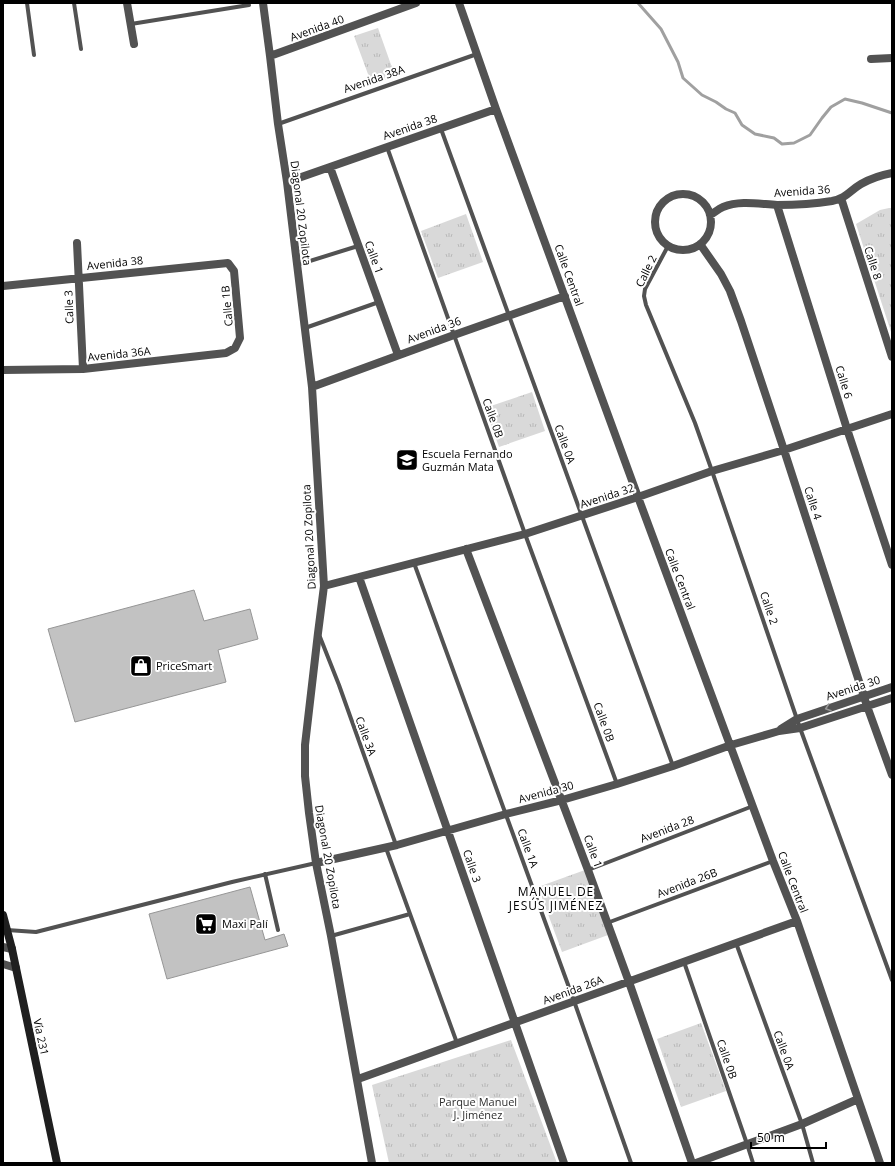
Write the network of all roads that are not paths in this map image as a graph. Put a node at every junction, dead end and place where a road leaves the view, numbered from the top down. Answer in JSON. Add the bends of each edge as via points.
{"nodes":[{"id":1,"x":27,"y":3,"type":"edge"},
{"id":2,"x":74,"y":3,"type":"edge"},
{"id":3,"x":127,"y":3,"type":"edge"},
{"id":4,"x":262,"y":3,"type":"edge"},
{"id":5,"x":416,"y":3,"type":"edge"},
{"id":6,"x":458,"y":3,"type":"edge"},
{"id":7,"x":249,"y":5,"type":"dead end"},
{"id":8,"x":131,"y":24,"type":"junction"},
{"id":9,"x":134,"y":44,"type":"dead end"},
{"id":10,"x":81,"y":49,"type":"dead end"},
{"id":11,"x":477,"y":54,"type":"junction"},
{"id":12,"x":34,"y":55,"type":"dead end"},
{"id":13,"x":270,"y":56,"type":"junction"},
{"id":14,"x":892,"y":58,"type":"edge"},
{"id":15,"x":871,"y":59,"type":"dead end"},
{"id":16,"x":496,"y":109,"type":"junction"},
{"id":17,"x":278,"y":124,"type":"junction"},
{"id":18,"x":441,"y":128,"type":"junction"},
{"id":19,"x":387,"y":147,"type":"junction"},
{"id":20,"x":330,"y":167,"type":"junction"},
{"id":21,"x":892,"y":173,"type":"edge"},
{"id":22,"x":287,"y":182,"type":"junction"},
{"id":23,"x":841,"y":198,"type":"junction"},
{"id":24,"x":777,"y":205,"type":"junction"},
{"id":25,"x":710,"y":215,"type":"junction"},
{"id":26,"x":77,"y":243,"type":"dead end"},
{"id":27,"x":700,"y":244,"type":"junction"},
{"id":28,"x":358,"y":246,"type":"junction"},
{"id":29,"x":668,"y":246,"type":"junction"},
{"id":30,"x":228,"y":263,"type":"joint"},
{"id":31,"x":297,"y":265,"type":"junction"},
{"id":32,"x":79,"y":278,"type":"junction"},
{"id":33,"x":3,"y":286,"type":"edge"},
{"id":34,"x":565,"y":296,"type":"junction"},
{"id":35,"x":378,"y":302,"type":"junction"},
{"id":36,"x":509,"y":316,"type":"junction"},
{"id":37,"x":305,"y":328,"type":"junction"},
{"id":38,"x":454,"y":335,"type":"junction"},
{"id":39,"x":235,"y":348,"type":"joint"},
{"id":40,"x":398,"y":355,"type":"junction"},
{"id":41,"x":892,"y":357,"type":"edge"},
{"id":42,"x":83,"y":369,"type":"junction"},
{"id":43,"x":3,"y":370,"type":"edge"},
{"id":44,"x":312,"y":387,"type":"junction"},
{"id":45,"x":892,"y":414,"type":"edge"},
{"id":46,"x":847,"y":429,"type":"junction"},
{"id":47,"x":784,"y":450,"type":"junction"},
{"id":48,"x":712,"y":471,"type":"junction"},
{"id":49,"x":638,"y":497,"type":"junction"},
{"id":50,"x":581,"y":516,"type":"junction"},
{"id":51,"x":525,"y":534,"type":"junction"},
{"id":52,"x":466,"y":550,"type":"junction"},
{"id":53,"x":414,"y":563,"type":"junction"},
{"id":54,"x":892,"y":565,"type":"edge"},
{"id":55,"x":359,"y":577,"type":"junction"},
{"id":56,"x":324,"y":586,"type":"junction"},
{"id":57,"x":318,"y":633,"type":"junction"},
{"id":58,"x":892,"y":687,"type":"edge"},
{"id":59,"x":864,"y":696,"type":"junction"},
{"id":60,"x":892,"y":698,"type":"edge"},
{"id":61,"x":867,"y":706,"type":"junction"},
{"id":62,"x":797,"y":718,"type":"junction"},
{"id":63,"x":800,"y":728,"type":"junction"},
{"id":64,"x":779,"y":731,"type":"junction"},
{"id":65,"x":731,"y":745,"type":"junction"},
{"id":66,"x":673,"y":766,"type":"junction"},
{"id":67,"x":892,"y":773,"type":"edge"},
{"id":68,"x":618,"y":784,"type":"junction"},
{"id":69,"x":562,"y":800,"type":"junction"},
{"id":70,"x":754,"y":806,"type":"junction"},
{"id":71,"x":506,"y":814,"type":"junction"},
{"id":72,"x":447,"y":830,"type":"junction"},
{"id":73,"x":396,"y":845,"type":"junction"},
{"id":74,"x":386,"y":848,"type":"junction"},
{"id":75,"x":773,"y":861,"type":"junction"},
{"id":76,"x":316,"y":863,"type":"junction"},
{"id":77,"x":588,"y":870,"type":"junction"},
{"id":78,"x":265,"y":874,"type":"junction"},
{"id":79,"x":410,"y":914,"type":"junction"},
{"id":80,"x":3,"y":915,"type":"edge"},
{"id":81,"x":797,"y":922,"type":"junction"},
{"id":82,"x":607,"y":923,"type":"junction"},
{"id":83,"x":8,"y":930,"type":"junction"},
{"id":84,"x":278,"y":930,"type":"dead end"},
{"id":85,"x":331,"y":936,"type":"junction"},
{"id":86,"x":736,"y":943,"type":"junction"},
{"id":87,"x":3,"y":947,"type":"edge"},
{"id":88,"x":12,"y":949,"type":"junction"},
{"id":89,"x":684,"y":962,"type":"junction"},
{"id":90,"x":3,"y":964,"type":"edge"},
{"id":91,"x":16,"y":968,"type":"junction"},
{"id":92,"x":892,"y":980,"type":"edge"},
{"id":93,"x":629,"y":982,"type":"junction"},
{"id":94,"x":574,"y":1001,"type":"junction"},
{"id":95,"x":515,"y":1023,"type":"junction"},
{"id":96,"x":457,"y":1044,"type":"junction"},
{"id":97,"x":358,"y":1079,"type":"junction"},
{"id":98,"x":858,"y":1099,"type":"junction"},
{"id":99,"x":802,"y":1124,"type":"junction"},
{"id":100,"x":747,"y":1144,"type":"junction"},
{"id":101,"x":57,"y":1163,"type":"edge"},
{"id":102,"x":372,"y":1163,"type":"edge"},
{"id":103,"x":564,"y":1163,"type":"edge"},
{"id":104,"x":630,"y":1163,"type":"edge"},
{"id":105,"x":692,"y":1163,"type":"edge"},
{"id":106,"x":696,"y":1163,"type":"edge"},
{"id":107,"x":753,"y":1163,"type":"edge"},
{"id":108,"x":813,"y":1163,"type":"edge"},
{"id":109,"x":880,"y":1163,"type":"edge"}],
"edges":[{"from":1,"to":12,"type":"lane"},
{"from":2,"to":10,"type":"lane"},
{"from":3,"to":8,"type":"street"},
{"from":4,"to":13,"type":"street","name":"Diagonal 20 Zopilota"},
{"from":5,"to":13,"type":"street","name":"Avenida 40"},
{"from":6,"to":11,"type":"street","name":"Calle Central"},
{"from":7,"to":8,"type":"lane"},
{"from":8,"to":9,"type":"street"},
{"from":11,"to":16,"type":"street","name":"Calle Central"},
{"from":11,"to":17,"type":"lane","name":"Avenida 38A"},
{"from":13,"to":17,"type":"street","name":"Diagonal 20 Zopilota"},
{"from":14,"to":15,"type":"street"},
{"from":16,"to":18,"type":"street","name":"Avenida 38"},
{"from":16,"to":34,"type":"street","name":"Calle Central"},
{"from":17,"to":22,"type":"street","name":"Diagonal 20 Zopilota"},
{"from":18,"to":19,"type":"street","name":"Avenida 38"},
{"from":18,"to":36,"type":"lane","name":"Calle 0A"},
{"from":19,"to":20,"type":"street","name":"Avenida 38"},
{"from":19,"to":38,"type":"lane","name":"Calle 0B"},
{"from":20,"to":22,"type":"street","name":"Avenida 38"},
{"from":20,"to":28,"type":"street","name":"Calle 1"},
{"from":21,"to":23,"type":"street","name":"Avenida 36","via":[[860,184]]},
{"from":22,"to":31,"type":"street","name":"Diagonal 20 Zopilota"},
{"from":23,"to":24,"type":"street","name":"Avenida 36","via":[[816,203]]},
{"from":23,"to":41,"type":"street","name":"Calle 8"},
{"from":24,"to":25,"type":"street","name":"Avenida 36","via":[[735,204],[723,207]]},
{"from":24,"to":46,"type":"street","name":"Calle 6"},
{"from":25,"to":27,"type":"street","via":[[707,236]]},
{"from":25,"to":29,"type":"street","via":[[700,200],[692,196],[679,195],[666,200],[656,214],[655,223],[661,240]]},
{"from":26,"to":32,"type":"street","name":"Calle 3"},
{"from":27,"to":29,"type":"street","via":[[684,250]]},
{"from":27,"to":47,"type":"street","name":"Calle 4","via":[[730,291]]},
{"from":28,"to":31,"type":"lane"},
{"from":28,"to":35,"type":"street","name":"Calle 1"},
{"from":29,"to":48,"type":"lane","name":"Calle 2","via":[[644,296]]},
{"from":30,"to":32,"type":"street","name":"Avenida 38"},
{"from":30,"to":39,"type":"street","name":"Calle 1B","via":[[234,271],[236,284],[240,338]]},
{"from":31,"to":37,"type":"street","name":"Diagonal 20 Zopilota"},
{"from":32,"to":33,"type":"street","name":"Avenida 38"},
{"from":32,"to":42,"type":"street","name":"Calle 3"},
{"from":34,"to":36,"type":"street","name":"Avenida 36"},
{"from":34,"to":49,"type":"street","name":"Calle Central"},
{"from":35,"to":37,"type":"lane"},
{"from":35,"to":40,"type":"street","name":"Calle 1"},
{"from":36,"to":38,"type":"street","name":"Avenida 36"},
{"from":36,"to":50,"type":"lane","name":"Calle 0A"},
{"from":37,"to":44,"type":"street","name":"Diagonal 20 Zopilota"},
{"from":38,"to":40,"type":"street","name":"Avenida 36"},
{"from":38,"to":51,"type":"lane","name":"Calle 0B"},
{"from":39,"to":42,"type":"street","name":"Avenida 36A","via":[[226,353]]},
{"from":40,"to":44,"type":"street","name":"Avenida 36"},
{"from":42,"to":43,"type":"street","name":"Avenida 36A"},
{"from":44,"to":56,"type":"street","name":"Diagonal 20 Zopilota"},
{"from":45,"to":46,"type":"street","name":"Avenida 32"},
{"from":46,"to":47,"type":"street","name":"Avenida 32"},
{"from":46,"to":54,"type":"street","name":"Calle 6"},
{"from":47,"to":48,"type":"street","name":"Avenida 32"},
{"from":47,"to":59,"type":"street","name":"Calle 4"},
{"from":48,"to":49,"type":"street","name":"Avenida 32"},
{"from":48,"to":62,"type":"lane","name":"Calle 2"},
{"from":49,"to":50,"type":"street","name":"Avenida 32"},
{"from":49,"to":65,"type":"street","name":"Calle Central"},
{"from":50,"to":51,"type":"street","name":"Avenida 32"},
{"from":50,"to":66,"type":"lane","name":"Calle 0A"},
{"from":51,"to":52,"type":"street","name":"Avenida 32"},
{"from":51,"to":68,"type":"lane","name":"Calle 0B"},
{"from":52,"to":53,"type":"street","name":"Avenida 32"},
{"from":52,"to":69,"type":"street","name":"Calle 1"},
{"from":53,"to":55,"type":"street","name":"Avenida 32"},
{"from":53,"to":71,"type":"lane","name":"Calle 1A"},
{"from":55,"to":56,"type":"street","name":"Avenida 32"},
{"from":55,"to":72,"type":"street","name":"Calle 3"},
{"from":56,"to":57,"type":"street","name":"Diagonal 20 Zopilota"},
{"from":57,"to":73,"type":"lane","name":"Calle 3A"},
{"from":57,"to":76,"type":"street","name":"Diagonal 20 Zopilota","via":[[305,745],[305,776]]},
{"from":58,"to":59,"type":"street","name":"Avenida 30"},
{"from":59,"to":61,"type":"street","name":"Calle 4"},
{"from":59,"to":62,"type":"street","name":"Avenida 30","one_way":true},
{"from":60,"to":61,"type":"street","name":"Avenida 30"},
{"from":61,"to":63,"type":"street","name":"Avenida 30"},
{"from":61,"to":67,"type":"street","name":"Calle 4"},
{"from":62,"to":63,"type":"lane","name":"Calle 2"},
{"from":62,"to":64,"type":"street","name":"Avenida 30"},
{"from":63,"to":64,"type":"street","name":"Avenida 30"},
{"from":63,"to":92,"type":"lane","name":"Calle 2"},
{"from":64,"to":65,"type":"street","name":"Avenida 30"},
{"from":65,"to":66,"type":"street","name":"Avenida 30"},
{"from":65,"to":70,"type":"street","name":"Calle Central"},
{"from":66,"to":68,"type":"street","name":"Avenida 30"},
{"from":68,"to":69,"type":"street","name":"Avenida 30"},
{"from":69,"to":71,"type":"street","name":"Avenida 30"},
{"from":69,"to":77,"type":"street","name":"Calle 1"},
{"from":70,"to":75,"type":"street","name":"Calle Central"},
{"from":70,"to":77,"type":"lane","name":"Avenida 28"},
{"from":71,"to":72,"type":"street","name":"Avenida 30"},
{"from":71,"to":94,"type":"lane","name":"Calle 1A"},
{"from":72,"to":73,"type":"street","name":"Avenida 30"},
{"from":72,"to":95,"type":"street","name":"Calle 3"},
{"from":73,"to":74,"type":"street","name":"Avenida 30"},
{"from":74,"to":76,"type":"street","name":"Avenida 30"},
{"from":74,"to":79,"type":"lane"},
{"from":75,"to":81,"type":"street","name":"Calle Central"},
{"from":75,"to":82,"type":"lane","name":"Avenida 26B"},
{"from":76,"to":78,"type":"lane"},
{"from":76,"to":85,"type":"street","name":"Diagonal 20 Zopilota"},
{"from":77,"to":82,"type":"street","name":"Calle 1"},
{"from":78,"to":83,"type":"lane","via":[[36,932]]},
{"from":78,"to":84,"type":"lane"},
{"from":79,"to":85,"type":"lane"},
{"from":79,"to":96,"type":"lane"},
{"from":80,"to":83,"type":"main road","name":"Vía 231"},
{"from":81,"to":86,"type":"street","name":"Avenida 26A"},
{"from":81,"to":98,"type":"street","name":"Calle Central"},
{"from":82,"to":93,"type":"street","name":"Calle 1"},
{"from":83,"to":88,"type":"main road","name":"Vía 231"},
{"from":85,"to":97,"type":"street","name":"Diagonal 20 Zopilota"},
{"from":86,"to":89,"type":"street","name":"Avenida 26A"},
{"from":86,"to":99,"type":"lane","name":"Calle 0A"},
{"from":87,"to":88,"type":"street"},
{"from":88,"to":91,"type":"main road","name":"Vía 231"},
{"from":89,"to":93,"type":"street","name":"Avenida 26A"},
{"from":89,"to":100,"type":"lane","name":"Calle 0B"},
{"from":90,"to":91,"type":"street"},
{"from":91,"to":101,"type":"main road","name":"Vía 231"},
{"from":93,"to":94,"type":"street","name":"Avenida 26A"},
{"from":93,"to":105,"type":"street","name":"Calle 1"},
{"from":94,"to":95,"type":"street","name":"Avenida 26A"},
{"from":94,"to":104,"type":"lane","name":"Calle 1A"},
{"from":95,"to":96,"type":"street","name":"Avenida 26A"},
{"from":95,"to":103,"type":"street","name":"Calle 3"},
{"from":96,"to":97,"type":"street","name":"Avenida 26A"},
{"from":97,"to":102,"type":"street","name":"Diagonal 20 Zopilota"},
{"from":98,"to":99,"type":"street"},
{"from":98,"to":109,"type":"street","name":"Calle Central"},
{"from":99,"to":100,"type":"street"},
{"from":99,"to":108,"type":"lane","name":"Calle 0A"},
{"from":100,"to":106,"type":"street"},
{"from":100,"to":107,"type":"lane","name":"Calle 0B"}]}
